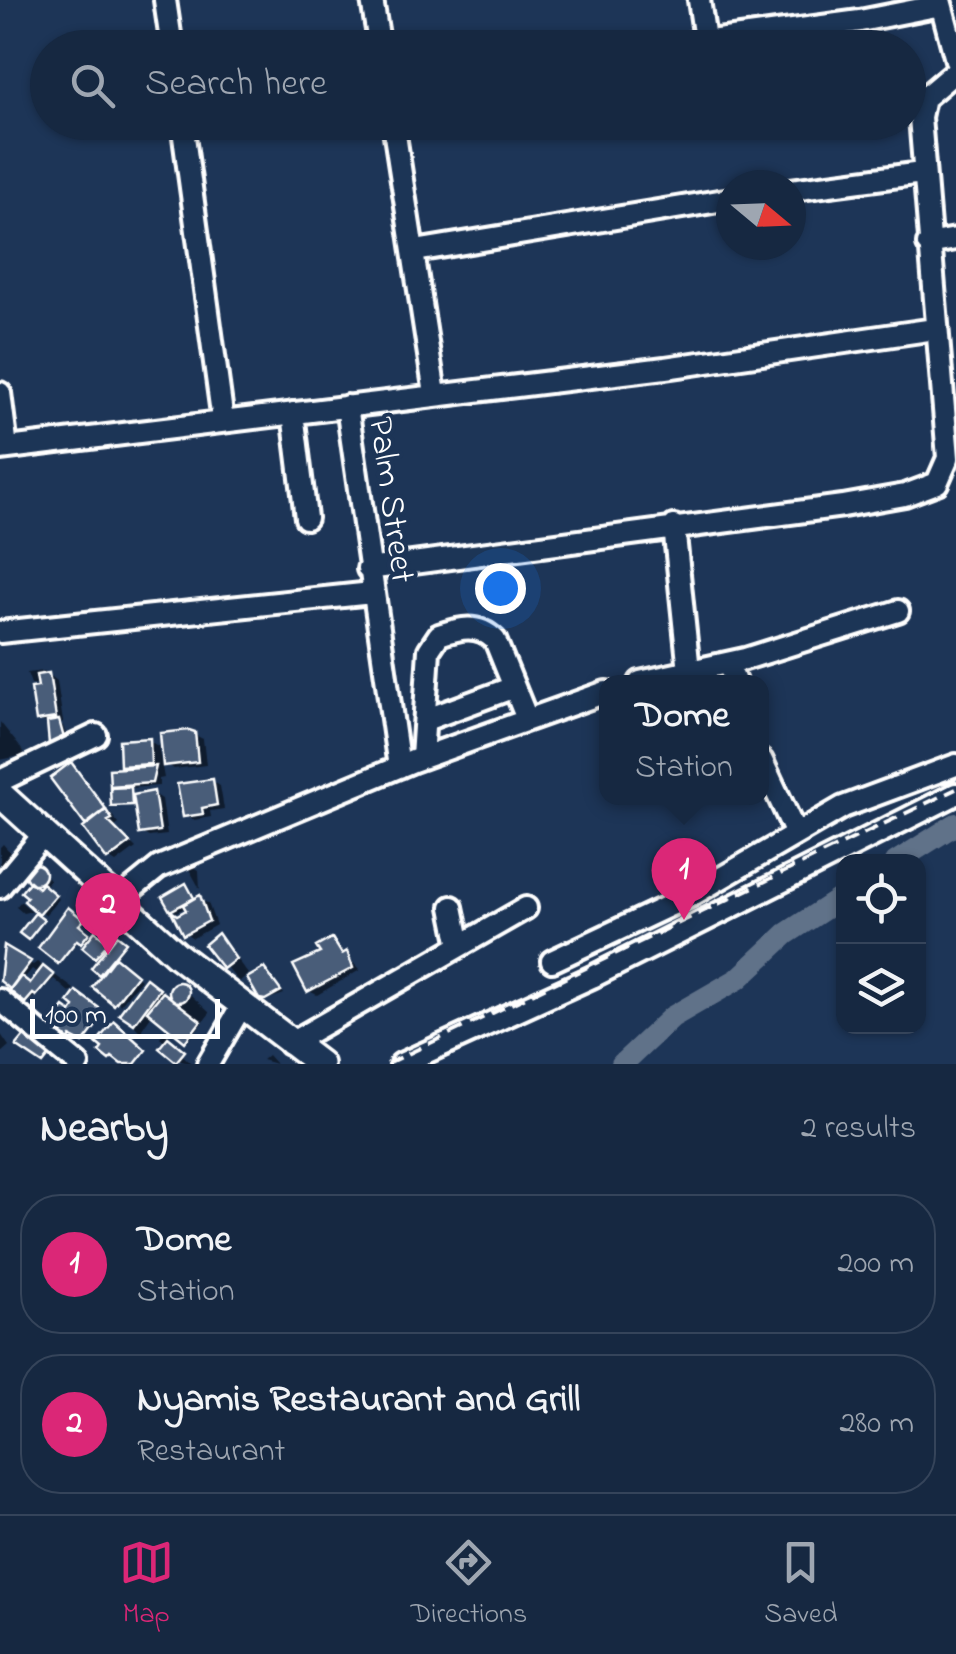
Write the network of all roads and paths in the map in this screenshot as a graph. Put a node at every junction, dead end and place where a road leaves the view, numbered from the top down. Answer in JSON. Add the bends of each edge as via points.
{"nodes":[{"id":1,"x":165,"y":0,"type":"edge"},
{"id":2,"x":372,"y":0,"type":"edge"},
{"id":3,"x":699,"y":0,"type":"edge"},
{"id":4,"x":941,"y":2,"type":"edge"},
{"id":5,"x":169,"y":30,"type":"edge"},
{"id":6,"x":377,"y":30,"type":"edge"},
{"id":7,"x":703,"y":30,"type":"edge"},
{"id":8,"x":787,"y":30,"type":"edge"},
{"id":9,"x":956,"y":60,"type":"edge"},
{"id":10,"x":956,"y":71,"type":"edge"},
{"id":11,"x":926,"y":96,"type":"edge"},
{"id":12,"x":184,"y":140,"type":"edge"},
{"id":13,"x":396,"y":140,"type":"edge"},
{"id":14,"x":923,"y":140,"type":"edge"},
{"id":15,"x":922,"y":173,"type":"junction"},
{"id":16,"x":806,"y":188,"type":"edge"},
{"id":17,"x":716,"y":201,"type":"edge"},
{"id":18,"x":956,"y":239,"type":"edge"},
{"id":19,"x":928,"y":244,"type":"junction"},
{"id":20,"x":415,"y":251,"type":"junction"},
{"id":21,"x":936,"y":329,"type":"junction"},
{"id":22,"x":0,"y":393,"type":"edge"},
{"id":23,"x":435,"y":394,"type":"junction"},
{"id":24,"x":347,"y":406,"type":"junction"},
{"id":25,"x":293,"y":413,"type":"junction"},
{"id":26,"x":223,"y":420,"type":"junction"},
{"id":27,"x":3,"y":449,"type":"edge"},
{"id":28,"x":306,"y":518,"type":"dead end"},
{"id":29,"x":674,"y":526,"type":"junction"},
{"id":30,"x":368,"y":569,"type":"junction"},
{"id":31,"x":372,"y":593,"type":"junction"},
{"id":32,"x":898,"y":611,"type":"dead end"},
{"id":33,"x":0,"y":632,"type":"edge"},
{"id":34,"x":689,"y":671,"type":"junction"},
{"id":35,"x":731,"y":673,"type":"edge"},
{"id":36,"x":671,"y":675,"type":"edge"},
{"id":37,"x":514,"y":687,"type":"junction"},
{"id":38,"x":599,"y":694,"type":"edge"},
{"id":39,"x":527,"y":718,"type":"junction"},
{"id":40,"x":425,"y":720,"type":"junction"},
{"id":41,"x":96,"y":734,"type":"dead end"},
{"id":42,"x":422,"y":758,"type":"junction"},
{"id":43,"x":956,"y":765,"type":"edge"},
{"id":44,"x":399,"y":768,"type":"junction"},
{"id":45,"x":769,"y":776,"type":"edge"},
{"id":46,"x":0,"y":781,"type":"edge"},
{"id":47,"x":0,"y":794,"type":"edge"},
{"id":48,"x":956,"y":794,"type":"edge"},
{"id":49,"x":795,"y":832,"type":"junction"},
{"id":50,"x":43,"y":834,"type":"junction"},
{"id":51,"x":0,"y":888,"type":"edge"},
{"id":52,"x":116,"y":902,"type":"junction"},
{"id":53,"x":452,"y":907,"type":"dead end"},
{"id":54,"x":526,"y":908,"type":"dead end"},
{"id":55,"x":460,"y":946,"type":"junction"},
{"id":56,"x":552,"y":961,"type":"dead end"},
{"id":57,"x":0,"y":1000,"type":"edge"},
{"id":58,"x":241,"y":1007,"type":"junction"},
{"id":59,"x":289,"y":1044,"type":"junction"},
{"id":60,"x":78,"y":1064,"type":"edge"},
{"id":61,"x":208,"y":1064,"type":"edge"},
{"id":62,"x":320,"y":1064,"type":"edge"},
{"id":63,"x":401,"y":1064,"type":"edge"}],
"edges":[{"from":1,"to":5,"type":"street"},
{"from":2,"to":6,"type":"street"},
{"from":3,"to":7,"type":"street"},
{"from":4,"to":8,"type":"street","via":[[860,22]]},
{"from":4,"to":9,"type":"street"},
{"from":10,"to":11,"type":"street"},
{"from":12,"to":26,"type":"street"},
{"from":13,"to":20,"type":"street"},
{"from":14,"to":15,"type":"street"},
{"from":15,"to":16,"type":"street"},
{"from":15,"to":19,"type":"street"},
{"from":17,"to":20,"type":"street"},
{"from":18,"to":19,"type":"street"},
{"from":19,"to":21,"type":"street"},
{"from":20,"to":23,"type":"street"},
{"from":21,"to":23,"type":"street"},
{"from":21,"to":29,"type":"street","via":[[948,458],[937,484],[858,504]]},
{"from":22,"to":27,"type":"street"},
{"from":23,"to":24,"type":"street"},
{"from":24,"to":25,"type":"street","name":"Palm Street"},
{"from":24,"to":30,"type":"street","name":"Palm Street"},
{"from":25,"to":26,"type":"street","name":"Palm Street"},
{"from":25,"to":28,"type":"street"},
{"from":26,"to":27,"type":"street","name":"Palm Street"},
{"from":29,"to":30,"type":"street"},
{"from":29,"to":34,"type":"street"},
{"from":30,"to":31,"type":"street","name":"Palm Street"},
{"from":31,"to":33,"type":"street"},
{"from":31,"to":44,"type":"street","name":"Palm Street"},
{"from":32,"to":35,"type":"street"},
{"from":34,"to":35,"type":"street"},
{"from":34,"to":36,"type":"street"},
{"from":37,"to":39,"type":"street"},
{"from":37,"to":40,"type":"street"},
{"from":37,"to":40,"type":"street","via":[[487,632],[474,627],[438,635],[429,650]]},
{"from":38,"to":39,"type":"street"},
{"from":39,"to":42,"type":"street"},
{"from":40,"to":42,"type":"street"},
{"from":41,"to":46,"type":"street"},
{"from":42,"to":44,"type":"street"},
{"from":43,"to":49,"type":"street","via":[[883,789]]},
{"from":44,"to":52,"type":"street","via":[[159,867]]},
{"from":45,"to":49,"type":"street"},
{"from":47,"to":50,"type":"main road"},
{"from":48,"to":63,"type":"street","via":[[592,977]]},
{"from":49,"to":56,"type":"street","via":[[692,894]]},
{"from":50,"to":51,"type":"street"},
{"from":50,"to":52,"type":"main road"},
{"from":52,"to":58,"type":"main road"},
{"from":53,"to":55,"type":"street"},
{"from":54,"to":55,"type":"street"},
{"from":55,"to":59,"type":"street"},
{"from":57,"to":60,"type":"street"},
{"from":58,"to":59,"type":"main road"},
{"from":58,"to":61,"type":"street"},
{"from":59,"to":62,"type":"main road"}]}
